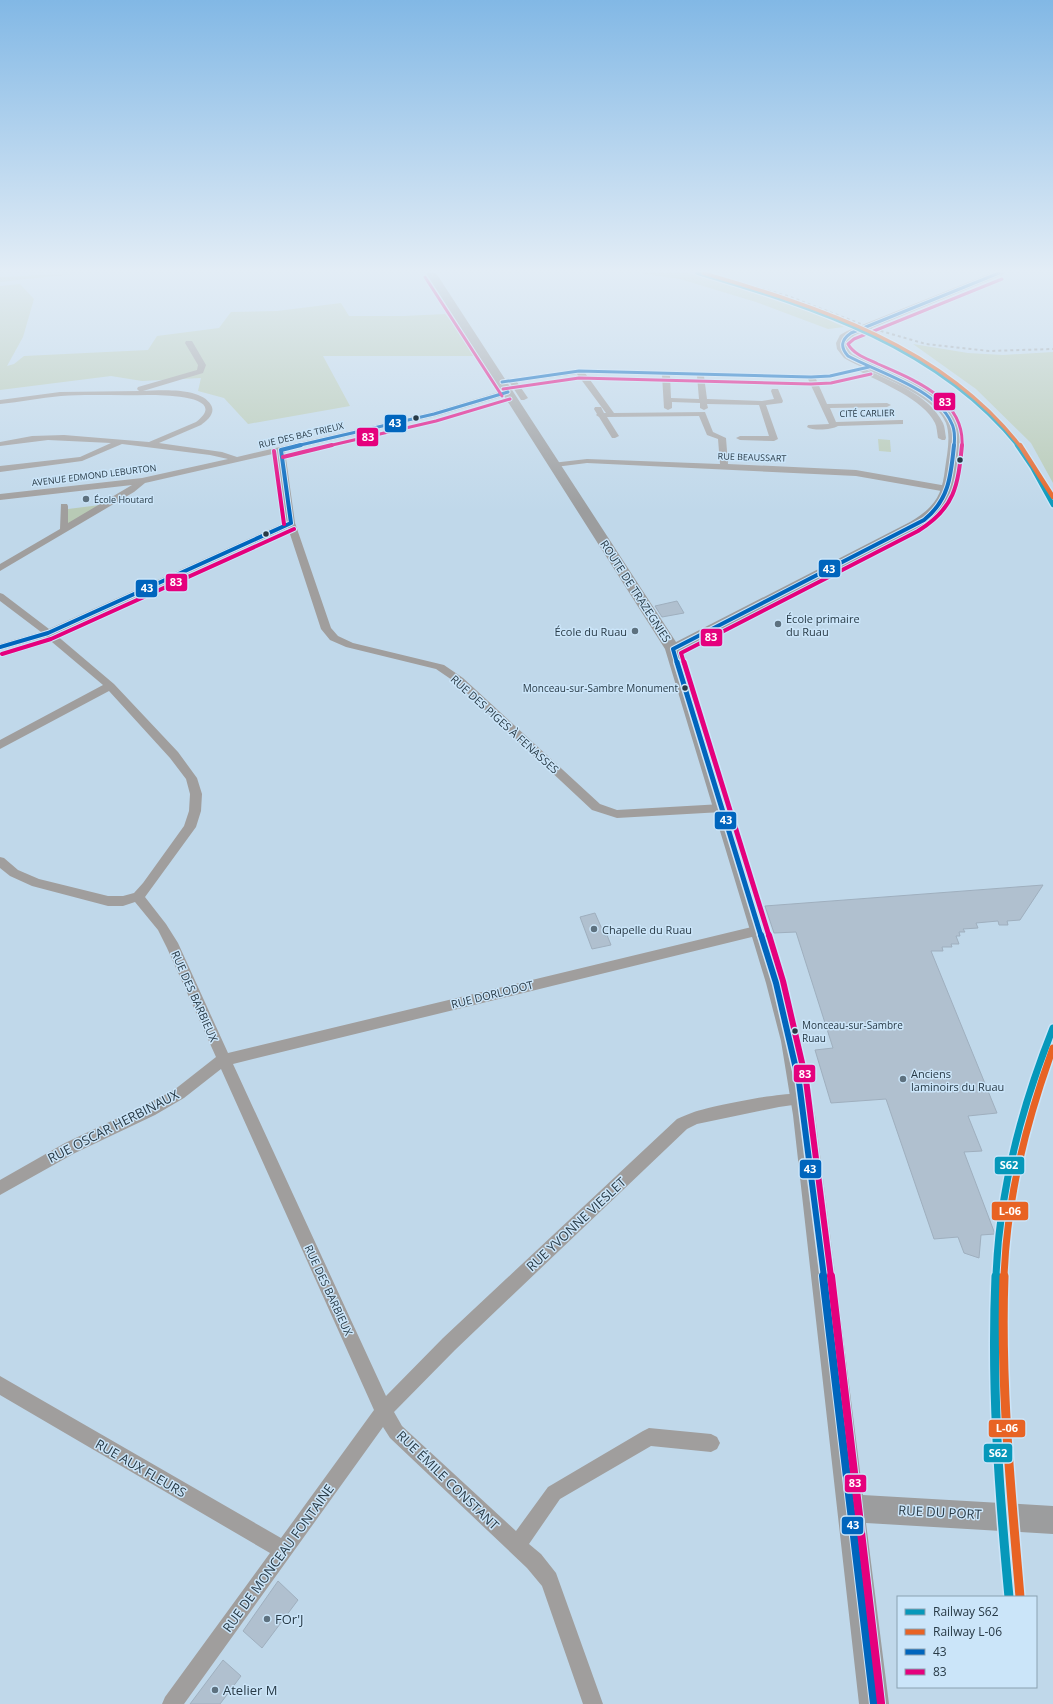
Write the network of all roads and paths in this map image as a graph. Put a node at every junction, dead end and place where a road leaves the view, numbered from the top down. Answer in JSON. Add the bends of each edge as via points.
{"nodes":[{"id":1,"x":195,"y":353,"type":"edge"},
{"id":2,"x":486,"y":353,"type":"edge"},
{"id":3,"x":845,"y":353,"type":"edge"},
{"id":4,"x":865,"y":368,"type":"junction"},
{"id":5,"x":579,"y":371,"type":"junction"},
{"id":6,"x":666,"y":373,"type":"junction"},
{"id":7,"x":700,"y":374,"type":"junction"},
{"id":8,"x":812,"y":377,"type":"junction"},
{"id":9,"x":508,"y":385,"type":"junction"},
{"id":10,"x":775,"y":391,"type":"dead end"},
{"id":11,"x":132,"y":393,"type":"junction"},
{"id":12,"x":598,"y":396,"type":"junction"},
{"id":13,"x":524,"y":398,"type":"dead end"},
{"id":14,"x":667,"y":400,"type":"junction"},
{"id":15,"x":0,"y":402,"type":"edge"},
{"id":16,"x":762,"y":403,"type":"junction"},
{"id":17,"x":704,"y":405,"type":"junction"},
{"id":18,"x":887,"y":405,"type":"dead end"},
{"id":19,"x":825,"y":406,"type":"junction"},
{"id":20,"x":668,"y":414,"type":"junction"},
{"id":21,"x":600,"y":415,"type":"junction"},
{"id":22,"x":612,"y":415,"type":"junction"},
{"id":23,"x":900,"y":422,"type":"dead end"},
{"id":24,"x":834,"y":424,"type":"junction"},
{"id":25,"x":811,"y":427,"type":"dead end"},
{"id":26,"x":615,"y":436,"type":"dead end"},
{"id":27,"x":740,"y":438,"type":"dead end"},
{"id":28,"x":942,"y":438,"type":"dead end"},
{"id":29,"x":120,"y":442,"type":"junction"},
{"id":30,"x":0,"y":444,"type":"edge"},
{"id":31,"x":150,"y":445,"type":"junction"},
{"id":32,"x":281,"y":450,"type":"junction"},
{"id":33,"x":237,"y":460,"type":"junction"},
{"id":34,"x":555,"y":465,"type":"junction"},
{"id":35,"x":724,"y":466,"type":"junction"},
{"id":36,"x":0,"y":469,"type":"edge"},
{"id":37,"x":142,"y":481,"type":"junction"},
{"id":38,"x":947,"y":489,"type":"junction"},
{"id":39,"x":0,"y":497,"type":"edge"},
{"id":40,"x":64,"y":506,"type":"dead end"},
{"id":41,"x":291,"y":523,"type":"junction"},
{"id":42,"x":64,"y":530,"type":"junction"},
{"id":43,"x":0,"y":568,"type":"edge"},
{"id":44,"x":0,"y":596,"type":"edge"},
{"id":45,"x":48,"y":633,"type":"junction"},
{"id":46,"x":0,"y":647,"type":"edge"},
{"id":47,"x":673,"y":649,"type":"junction"},
{"id":48,"x":110,"y":686,"type":"junction"},
{"id":49,"x":2,"y":741,"type":"edge"},
{"id":50,"x":722,"y":808,"type":"junction"},
{"id":51,"x":0,"y":861,"type":"edge"},
{"id":52,"x":138,"y":896,"type":"junction"},
{"id":53,"x":760,"y":930,"type":"junction"},
{"id":54,"x":224,"y":1060,"type":"junction"},
{"id":55,"x":802,"y":1099,"type":"junction"},
{"id":56,"x":0,"y":1188,"type":"edge"},
{"id":57,"x":0,"y":1385,"type":"edge"},
{"id":58,"x":384,"y":1411,"type":"junction"},
{"id":59,"x":710,"y":1443,"type":"dead end"},
{"id":60,"x":850,"y":1508,"type":"junction"},
{"id":61,"x":1053,"y":1520,"type":"edge"},
{"id":62,"x":517,"y":1545,"type":"junction"},
{"id":63,"x":283,"y":1550,"type":"junction"},
{"id":64,"x":172,"y":1704,"type":"edge"},
{"id":65,"x":593,"y":1704,"type":"edge"},
{"id":66,"x":874,"y":1704,"type":"edge"}],
"edges":[{"from":1,"to":11,"type":"street","via":[[202,365],[200,371]]},
{"from":2,"to":9,"type":"main road","name":"ROUTE DE TRAZEGNIES"},
{"from":3,"to":4,"type":"main road"},
{"from":4,"to":8,"type":"street","name":"RUE DES BAS TRIEUX","via":[[830,376]]},
{"from":4,"to":28,"type":"street","via":[[925,405],[939,422]]},
{"from":4,"to":38,"type":"main road","via":[[923,394],[950,419],[955,437]]},
{"from":5,"to":6,"type":"street","name":"RUE DES BAS TRIEUX"},
{"from":5,"to":9,"type":"street","name":"RUE DES BAS TRIEUX"},
{"from":5,"to":12,"type":"street"},
{"from":6,"to":7,"type":"street","name":"RUE DES BAS TRIEUX"},
{"from":6,"to":14,"type":"street"},
{"from":7,"to":8,"type":"street","name":"RUE DES BAS TRIEUX"},
{"from":7,"to":17,"type":"street"},
{"from":8,"to":19,"type":"street","name":"CITÉ CARLIER"},
{"from":9,"to":13,"type":"street"},
{"from":9,"to":32,"type":"street","name":"RUE DES BAS TRIEUX","via":[[434,414]]},
{"from":9,"to":34,"type":"main road","name":"ROUTE DE TRAZEGNIES"},
{"from":10,"to":16,"type":"street","via":[[779,401]]},
{"from":11,"to":15,"type":"street","via":[[48,395]]},
{"from":11,"to":31,"type":"street","via":[[184,394],[206,402],[209,409],[205,419],[199,424]]},
{"from":12,"to":21,"type":"street","via":[[594,399]]},
{"from":12,"to":22,"type":"street"},
{"from":14,"to":17,"type":"street"},
{"from":14,"to":20,"type":"street"},
{"from":16,"to":17,"type":"street"},
{"from":16,"to":27,"type":"street","via":[[774,439]]},
{"from":18,"to":19,"type":"street","name":"CITÉ CARLIER"},
{"from":19,"to":24,"type":"street","name":"CITÉ CARLIER"},
{"from":20,"to":22,"type":"street"},
{"from":20,"to":35,"type":"street","via":[[702,414],[710,432],[722,438]]},
{"from":21,"to":22,"type":"street"},
{"from":21,"to":26,"type":"street"},
{"from":23,"to":24,"type":"street","name":"CITÉ CARLIER"},
{"from":24,"to":25,"type":"street","name":"CITÉ CARLIER"},
{"from":29,"to":30,"type":"street","via":[[71,438]]},
{"from":29,"to":31,"type":"street"},
{"from":29,"to":36,"type":"street","via":[[82,459]]},
{"from":31,"to":33,"type":"street","via":[[222,454]]},
{"from":32,"to":33,"type":"street","name":"RUE DES BAS TRIEUX"},
{"from":32,"to":41,"type":"street","name":"RUE DES PIGES À FENASSES"},
{"from":33,"to":37,"type":"street","name":"AVENUE EDMOND LEBURTON"},
{"from":34,"to":35,"type":"street","name":"RUE BEAUSSART","via":[[587,461]]},
{"from":34,"to":47,"type":"main road","name":"ROUTE DE TRAZEGNIES"},
{"from":35,"to":38,"type":"street","name":"RUE BEAUSSART","via":[[856,473]]},
{"from":37,"to":39,"type":"street","name":"AVENUE EDMOND LEBURTON"},
{"from":37,"to":42,"type":"street"},
{"from":38,"to":47,"type":"main road","via":[[945,497],[934,510],[915,525]]},
{"from":40,"to":42,"type":"street"},
{"from":41,"to":45,"type":"street"},
{"from":41,"to":50,"type":"street","name":"RUE DES PIGES À FENASSES","via":[[326,629],[334,638],[350,645],[440,667],[459,680],[596,807],[617,814]]},
{"from":42,"to":43,"type":"street"},
{"from":44,"to":45,"type":"street"},
{"from":45,"to":46,"type":"street"},
{"from":45,"to":48,"type":"street"},
{"from":47,"to":50,"type":"main road","name":"ROUTE DE TRAZEGNIES"},
{"from":48,"to":49,"type":"street"},
{"from":48,"to":52,"type":"street","via":[[186,769],[196,794],[196,812],[190,827]]},
{"from":50,"to":53,"type":"main road","name":"ROUTE DE TRAZEGNIES"},
{"from":51,"to":52,"type":"street","via":[[14,873],[43,885],[108,901],[123,901]]},
{"from":52,"to":54,"type":"street","name":"RUE DES BARBIEUX","via":[[162,927]]},
{"from":53,"to":54,"type":"street","name":"RUE DORLODOT"},
{"from":53,"to":55,"type":"main road","name":"ROUTE DE TRAZEGNIES","via":[[787,1025]]},
{"from":54,"to":56,"type":"street","name":"RUE OSCAR HERBINAUX","via":[[168,1101],[70,1148]]},
{"from":54,"to":58,"type":"street","name":"RUE DES BARBIEUX"},
{"from":55,"to":58,"type":"street","name":"RUE YVONNE VIESLET","via":[[779,1101],[695,1118],[682,1124],[449,1344]]},
{"from":55,"to":60,"type":"main road","name":"ROUTE DE TRAZEGNIES"},
{"from":57,"to":63,"type":"street","name":"RUE AUX FLEURS"},
{"from":58,"to":62,"type":"street","name":"RUE ÉMILE CONSTANT","via":[[396,1432]]},
{"from":58,"to":63,"type":"street","name":"RUE DE MONCEAU FONTAINE"},
{"from":59,"to":62,"type":"street","via":[[648,1437],[554,1493]]},
{"from":60,"to":61,"type":"main road","name":"RUE DU PORT"},
{"from":60,"to":66,"type":"main road","name":"ROUTE DE TRAZEGNIES"},
{"from":62,"to":65,"type":"street","name":"RUE ÉMILE CONSTANT","via":[[549,1580]]},
{"from":63,"to":64,"type":"street","name":"RUE DE MONCEAU FONTAINE"}]}
